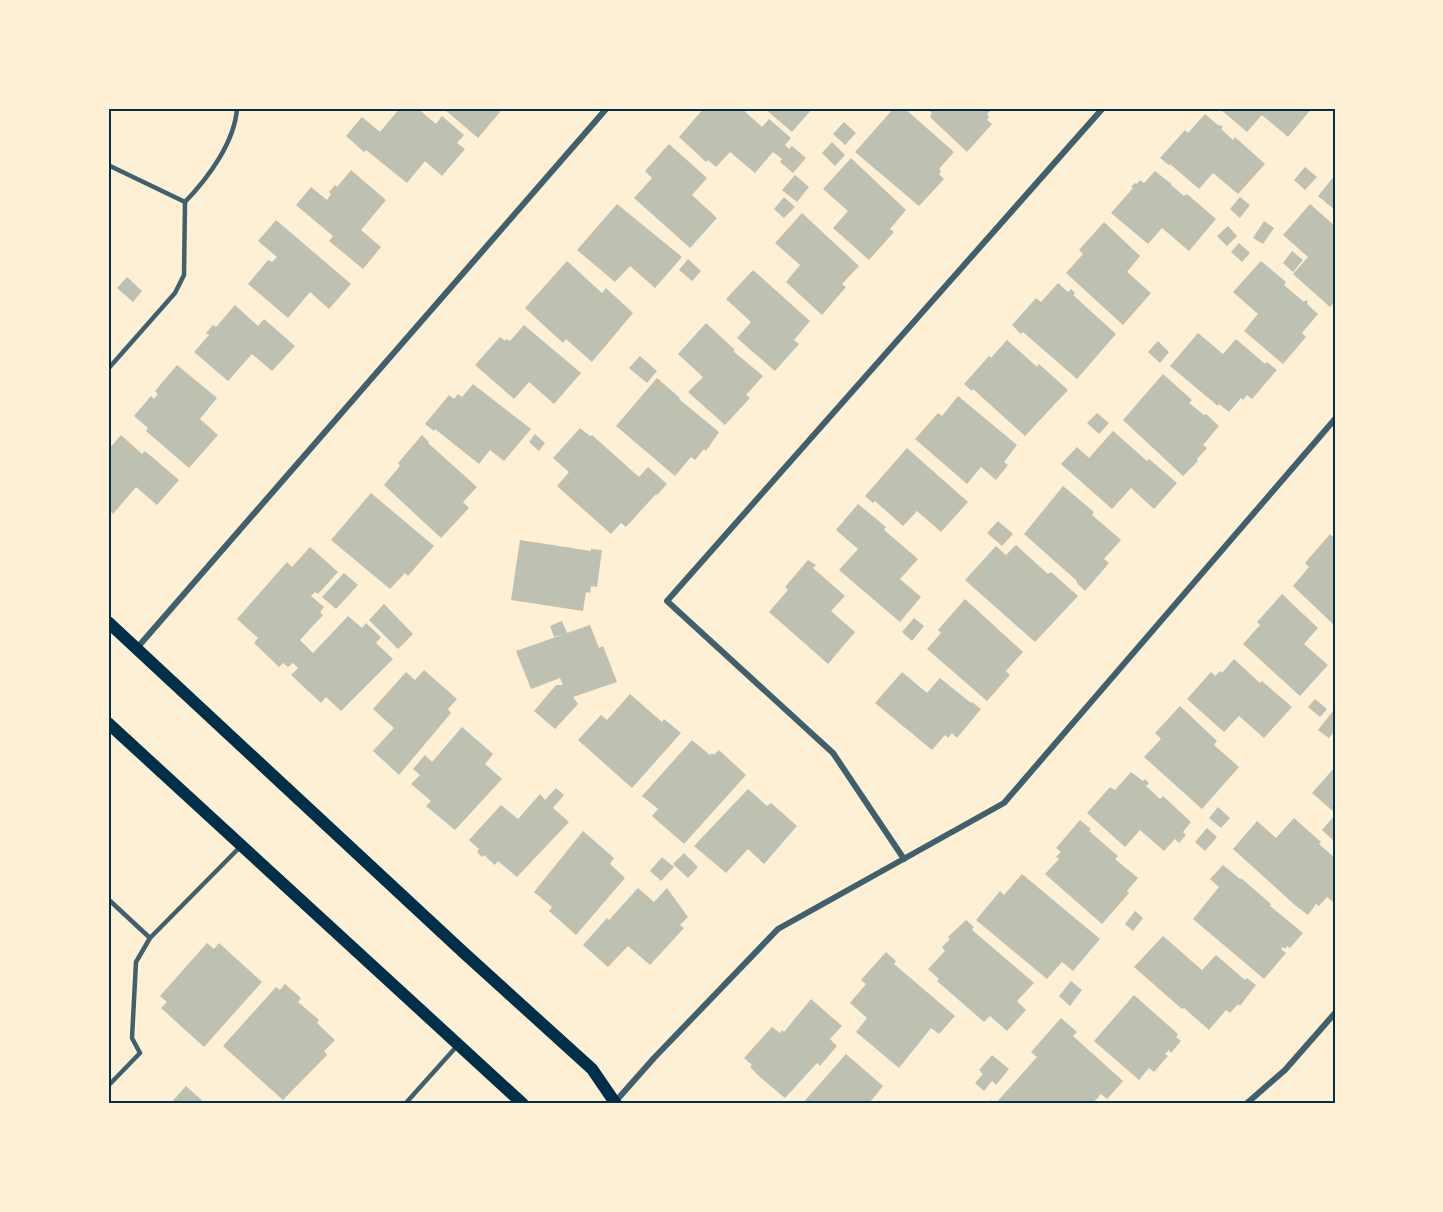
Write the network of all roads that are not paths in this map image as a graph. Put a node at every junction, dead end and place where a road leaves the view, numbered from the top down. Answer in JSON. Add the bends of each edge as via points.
{"nodes":[{"id":1,"x":237,"y":108,"type":"edge"},
{"id":2,"x":607,"y":108,"type":"edge"},
{"id":3,"x":1102,"y":108,"type":"edge"},
{"id":4,"x":108,"y":165,"type":"edge"},
{"id":5,"x":185,"y":202,"type":"junction"},
{"id":6,"x":108,"y":369,"type":"edge"},
{"id":7,"x":1335,"y":419,"type":"edge"},
{"id":8,"x":108,"y":622,"type":"edge"},
{"id":9,"x":137,"y":648,"type":"junction"},
{"id":10,"x":108,"y":723,"type":"edge"},
{"id":11,"x":242,"y":845,"type":"junction"},
{"id":12,"x":904,"y":859,"type":"junction"},
{"id":13,"x":108,"y":899,"type":"edge"},
{"id":14,"x":150,"y":938,"type":"junction"},
{"id":15,"x":1335,"y":1013,"type":"edge"},
{"id":16,"x":459,"y":1044,"type":"junction"},
{"id":17,"x":108,"y":1086,"type":"edge"},
{"id":18,"x":615,"y":1103,"type":"edge"},
{"id":19,"x":405,"y":1104,"type":"edge"},
{"id":20,"x":523,"y":1104,"type":"edge"},
{"id":21,"x":1246,"y":1104,"type":"edge"}],
"edges":[{"from":1,"to":5,"type":"lane","via":[[219,160]]},
{"from":2,"to":9,"type":"street"},
{"from":3,"to":12,"type":"street","via":[[667,601],[833,753]]},
{"from":4,"to":5,"type":"lane"},
{"from":5,"to":6,"type":"lane","via":[[184,275],[175,293]]},
{"from":7,"to":12,"type":"street","via":[[1004,803]]},
{"from":8,"to":9,"type":"main road"},
{"from":9,"to":18,"type":"main road","via":[[592,1069]]},
{"from":10,"to":11,"type":"main road"},
{"from":11,"to":14,"type":"lane"},
{"from":11,"to":16,"type":"main road"},
{"from":12,"to":18,"type":"street","via":[[778,929]]},
{"from":13,"to":14,"type":"lane"},
{"from":14,"to":17,"type":"lane","via":[[136,962],[132,1038],[140,1053]]},
{"from":15,"to":21,"type":"street","via":[[1285,1070]]},
{"from":16,"to":19,"type":"lane"},
{"from":16,"to":20,"type":"main road"}]}
